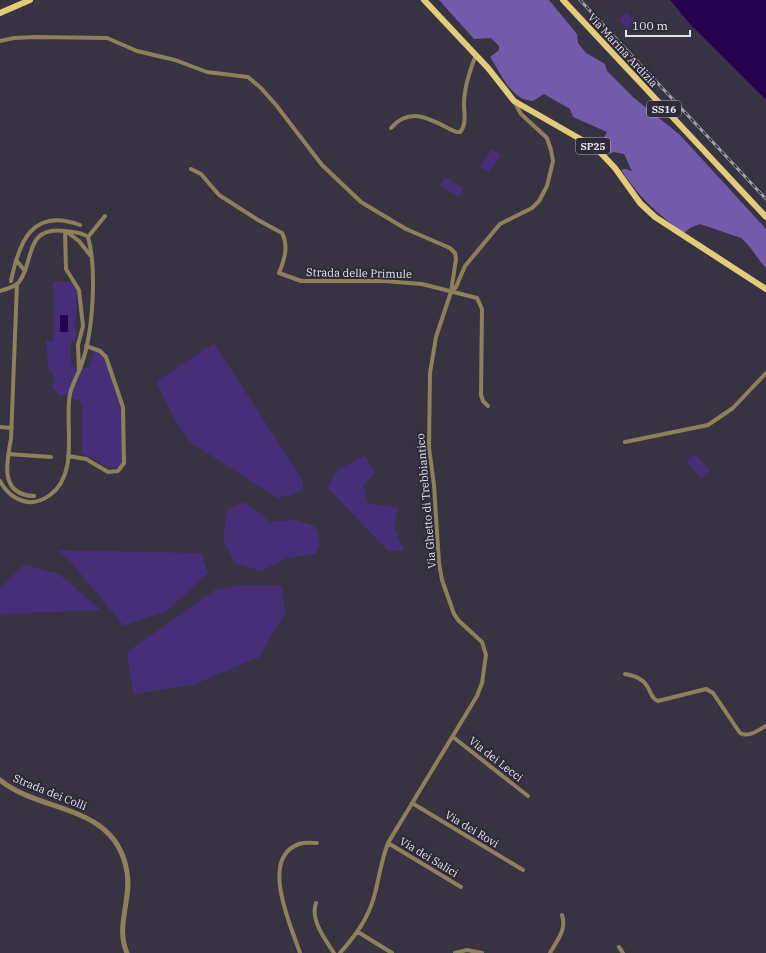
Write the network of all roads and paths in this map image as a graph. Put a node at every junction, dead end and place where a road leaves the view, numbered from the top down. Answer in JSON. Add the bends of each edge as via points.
{"nodes":[{"id":1,"x":30,"y":0,"type":"edge"},
{"id":2,"x":424,"y":0,"type":"edge"},
{"id":3,"x":563,"y":0,"type":"edge"},
{"id":4,"x":0,"y":13,"type":"edge"},
{"id":5,"x":0,"y":41,"type":"edge"},
{"id":6,"x":476,"y":55,"type":"junction"},
{"id":7,"x":514,"y":101,"type":"junction"},
{"id":8,"x":392,"y":128,"type":"dead end"},
{"id":9,"x":191,"y":169,"type":"dead end"},
{"id":10,"x":105,"y":216,"type":"dead end"},
{"id":11,"x":766,"y":217,"type":"edge"},
{"id":12,"x":80,"y":224,"type":"dead end"},
{"id":13,"x":65,"y":231,"type":"junction"},
{"id":14,"x":88,"y":237,"type":"junction"},
{"id":15,"x":90,"y":256,"type":"junction"},
{"id":16,"x":16,"y":260,"type":"junction"},
{"id":17,"x":25,"y":271,"type":"junction"},
{"id":18,"x":11,"y":281,"type":"dead end"},
{"id":19,"x":17,"y":284,"type":"junction"},
{"id":20,"x":766,"y":289,"type":"edge"},
{"id":21,"x":0,"y":291,"type":"edge"},
{"id":22,"x":451,"y":292,"type":"junction"},
{"id":23,"x":86,"y":346,"type":"junction"},
{"id":24,"x":79,"y":371,"type":"junction"},
{"id":25,"x":766,"y":373,"type":"edge"},
{"id":26,"x":488,"y":406,"type":"dead end"},
{"id":27,"x":0,"y":427,"type":"edge"},
{"id":28,"x":12,"y":428,"type":"junction"},
{"id":29,"x":626,"y":442,"type":"dead end"},
{"id":30,"x":8,"y":454,"type":"junction"},
{"id":31,"x":68,"y":456,"type":"junction"},
{"id":32,"x":51,"y":457,"type":"dead end"},
{"id":33,"x":0,"y":481,"type":"edge"},
{"id":34,"x":34,"y":496,"type":"dead end"},
{"id":35,"x":625,"y":674,"type":"dead end"},
{"id":36,"x":766,"y":726,"type":"edge"},
{"id":37,"x":453,"y":737,"type":"junction"},
{"id":38,"x":0,"y":780,"type":"edge"},
{"id":39,"x":528,"y":796,"type":"dead end"},
{"id":40,"x":412,"y":803,"type":"junction"},
{"id":41,"x":317,"y":843,"type":"dead end"},
{"id":42,"x":388,"y":843,"type":"junction"},
{"id":43,"x":523,"y":870,"type":"dead end"},
{"id":44,"x":461,"y":887,"type":"dead end"},
{"id":45,"x":316,"y":903,"type":"dead end"},
{"id":46,"x":562,"y":915,"type":"dead end"},
{"id":47,"x":358,"y":932,"type":"junction"},
{"id":48,"x":619,"y":947,"type":"dead end"},
{"id":49,"x":127,"y":953,"type":"edge"},
{"id":50,"x":300,"y":953,"type":"edge"},
{"id":51,"x":334,"y":953,"type":"edge"},
{"id":52,"x":340,"y":953,"type":"edge"},
{"id":53,"x":392,"y":953,"type":"edge"},
{"id":54,"x":455,"y":953,"type":"edge"},
{"id":55,"x":482,"y":953,"type":"edge"},
{"id":56,"x":550,"y":953,"type":"edge"},
{"id":57,"x":623,"y":953,"type":"edge"}],
"edges":[{"from":1,"to":4,"type":"main road"},
{"from":2,"to":6,"type":"main road","number":"SP25"},
{"from":3,"to":11,"type":"main road","name":"Via Marina Ardizia","number":"SS16"},
{"from":5,"to":22,"type":"street","via":[[36,37],[107,38],[137,52],[175,60],[208,72],[248,78],[276,105],[322,165],[361,202],[406,229],[450,248],[455,253]]},
{"from":6,"to":7,"type":"main road","number":"SP25"},
{"from":6,"to":8,"type":"street","via":[[465,93],[464,120],[460,132],[417,115],[402,118]]},
{"from":7,"to":20,"type":"main road","number":"SP25","via":[[596,148],[640,203],[655,216]]},
{"from":7,"to":22,"type":"street","via":[[521,114],[547,138],[553,161],[547,186],[532,208],[500,224],[465,266],[456,287]]},
{"from":9,"to":22,"type":"street","name":"Strada delle Primule","via":[[200,174],[219,195],[282,233],[286,246],[279,273],[301,281],[384,281],[422,284]]},
{"from":10,"to":14,"type":"street"},
{"from":12,"to":16,"type":"street","via":[[58,220],[42,222],[28,233]]},
{"from":13,"to":14,"type":"street"},
{"from":13,"to":15,"type":"street","via":[[79,241]]},
{"from":13,"to":17,"type":"street","via":[[47,232],[36,240],[29,252]]},
{"from":13,"to":24,"type":"street","via":[[66,269],[80,290],[83,326],[78,345]]},
{"from":14,"to":15,"type":"street"},
{"from":15,"to":23,"type":"street","via":[[93,278]]},
{"from":16,"to":17,"type":"street"},
{"from":16,"to":18,"type":"street"},
{"from":17,"to":19,"type":"street"},
{"from":19,"to":21,"type":"street"},
{"from":19,"to":28,"type":"street"},
{"from":22,"to":26,"type":"street","via":[[471,295],[480,303],[482,395]]},
{"from":22,"to":37,"type":"street","name":"Via Ghetto di Trebbiantico","via":[[436,337],[430,373],[429,448],[436,531],[442,580],[454,614],[482,642],[486,655],[482,683],[477,696]]},
{"from":23,"to":24,"type":"street"},
{"from":23,"to":31,"type":"street","via":[[100,351],[106,357],[118,392],[125,420],[124,463],[118,471],[108,472],[86,459]]},
{"from":24,"to":31,"type":"street","via":[[70,392]]},
{"from":25,"to":29,"type":"street","via":[[733,408],[708,425]]},
{"from":27,"to":28,"type":"street"},
{"from":28,"to":30,"type":"street"},
{"from":30,"to":32,"type":"street"},
{"from":30,"to":34,"type":"street","via":[[9,484],[20,494]]},
{"from":31,"to":33,"type":"street","via":[[60,486],[44,499],[35,502],[17,499]]},
{"from":35,"to":36,"type":"street","via":[[642,679],[652,697],[658,701],[706,689],[713,693],[743,735],[754,733]]},
{"from":37,"to":39,"type":"street","name":"Via dei Lecci"},
{"from":37,"to":40,"type":"street","name":"Via Ghetto di Trebbiantico"},
{"from":38,"to":49,"type":"street","name":"Strada dei Colli","via":[[20,792],[84,816],[97,824],[118,846],[127,871],[128,886],[122,937]]},
{"from":40,"to":42,"type":"street","name":"Via Ghetto di Trebbiantico"},
{"from":40,"to":43,"type":"street","name":"Via dei Rovi"},
{"from":41,"to":50,"type":"street","via":[[303,843],[293,847],[282,858],[279,869],[284,905]]},
{"from":42,"to":44,"type":"street","name":"Via dei Salici"},
{"from":42,"to":47,"type":"street","name":"Via Ghetto di Trebbiantico","via":[[379,869],[374,897]]},
{"from":45,"to":51,"type":"street","via":[[315,917]]},
{"from":46,"to":56,"type":"street","via":[[564,929]]},
{"from":47,"to":52,"type":"street","name":"Via Ghetto di Trebbiantico"},
{"from":47,"to":53,"type":"street"},
{"from":48,"to":57,"type":"street"},
{"from":54,"to":55,"type":"street","via":[[466,950]]}]}
